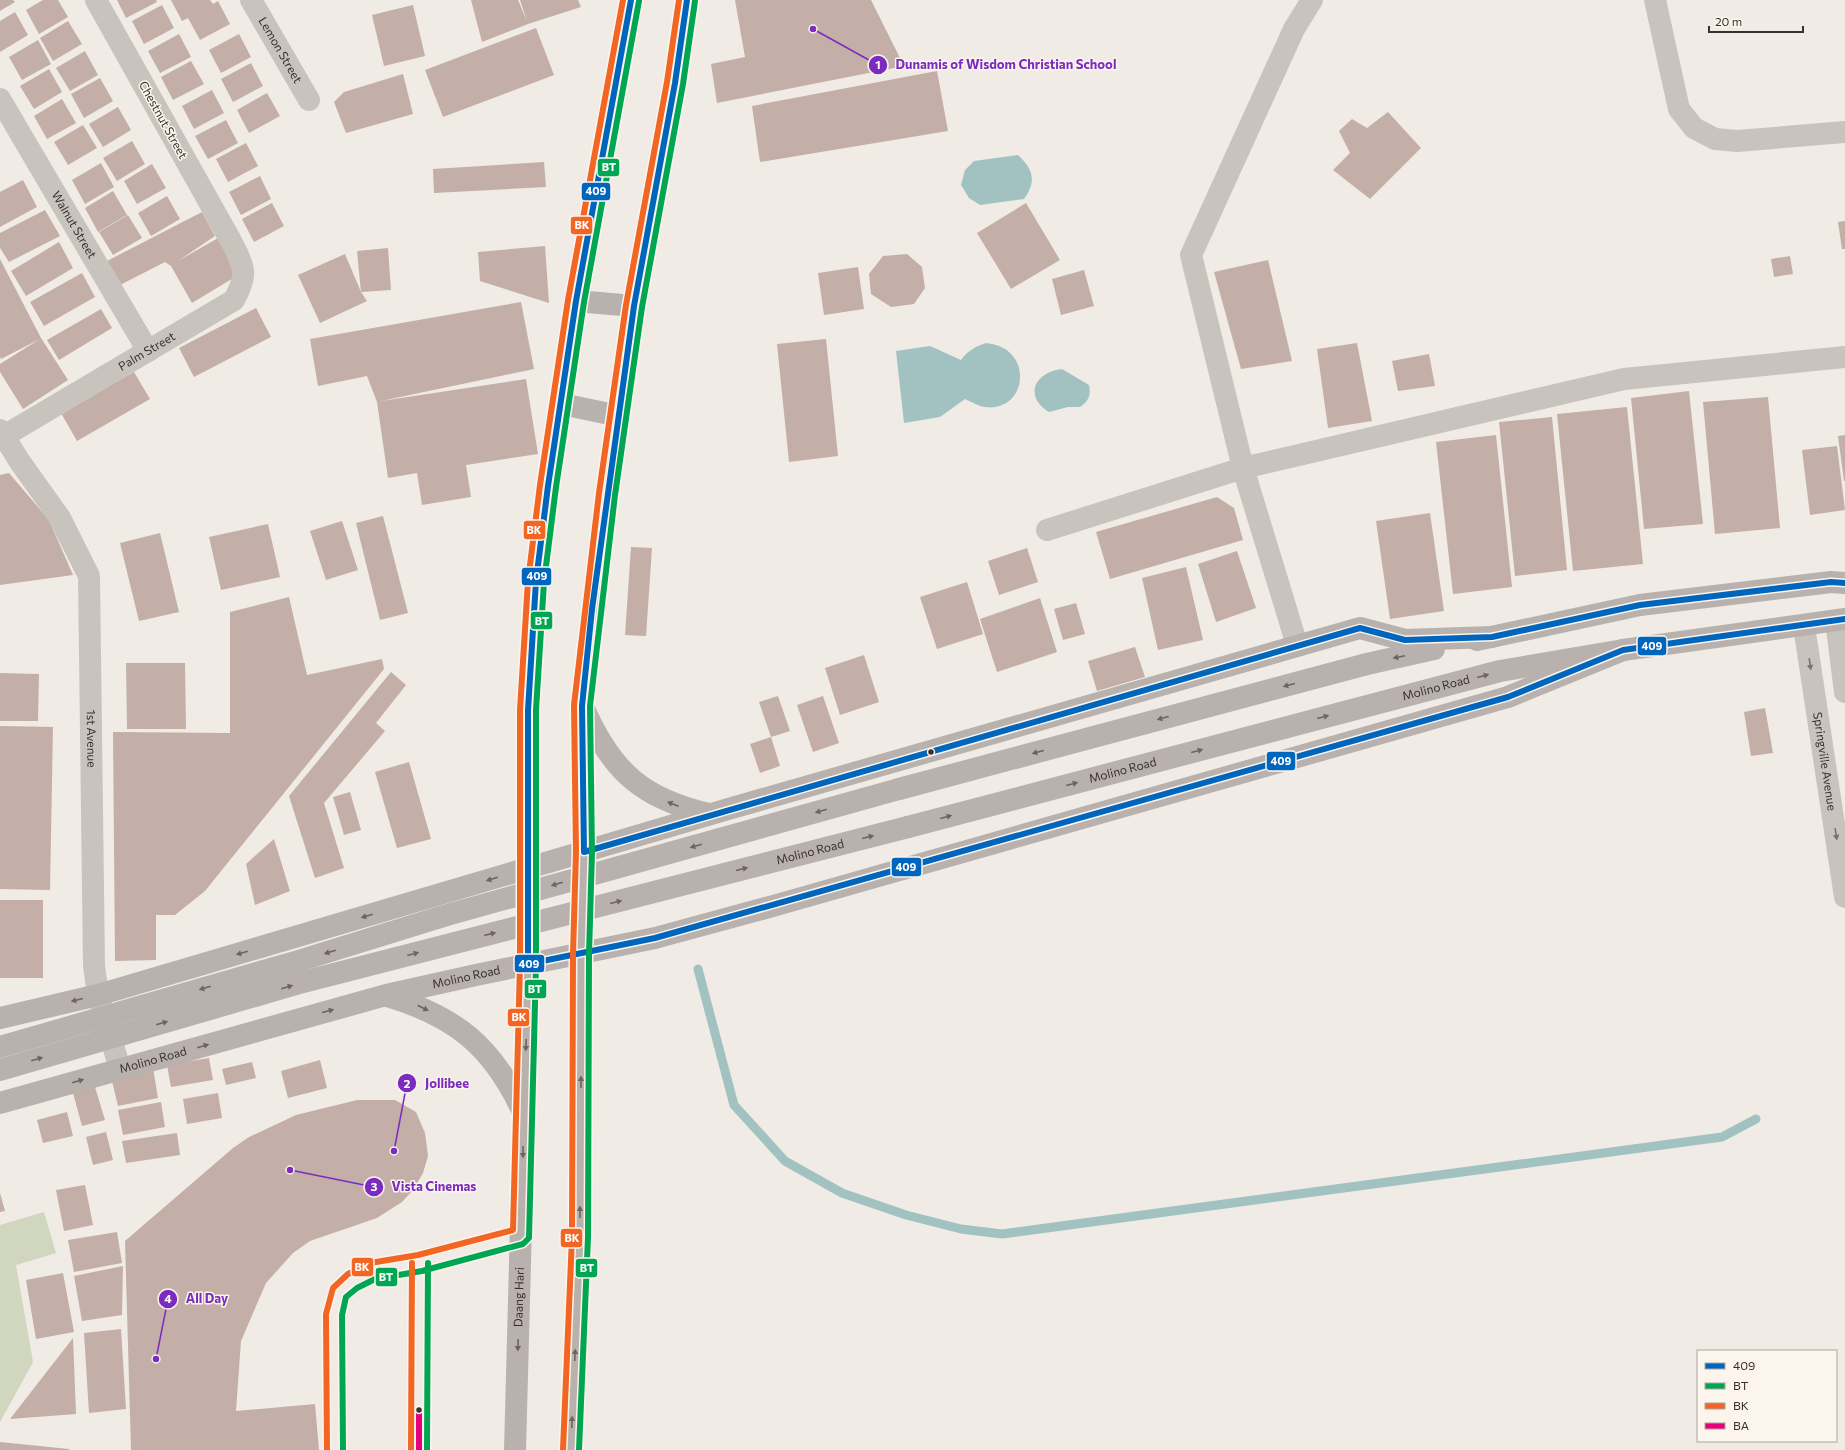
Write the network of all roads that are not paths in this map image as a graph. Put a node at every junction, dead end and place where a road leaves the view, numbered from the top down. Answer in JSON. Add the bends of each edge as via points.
{"nodes":[{"id":1,"x":96,"y":0,"type":"edge"},
{"id":2,"x":251,"y":0,"type":"edge"},
{"id":3,"x":631,"y":0,"type":"edge"},
{"id":4,"x":687,"y":0,"type":"edge"},
{"id":5,"x":1312,"y":0,"type":"edge"},
{"id":6,"x":1655,"y":0,"type":"edge"},
{"id":7,"x":0,"y":99,"type":"edge"},
{"id":8,"x":309,"y":100,"type":"dead end"},
{"id":9,"x":1845,"y":132,"type":"edge"},
{"id":10,"x":231,"y":241,"type":"joint"},
{"id":11,"x":576,"y":300,"type":"junction"},
{"id":12,"x":634,"y":306,"type":"junction"},
{"id":13,"x":148,"y":351,"type":"junction"},
{"id":14,"x":1845,"y":358,"type":"edge"},
{"id":15,"x":562,"y":404,"type":"junction"},
{"id":16,"x":619,"y":416,"type":"junction"},
{"id":17,"x":3,"y":441,"type":"edge"},
{"id":18,"x":1243,"y":468,"type":"junction"},
{"id":19,"x":1047,"y":530,"type":"dead end"},
{"id":20,"x":1845,"y":583,"type":"edge"},
{"id":21,"x":1840,"y":620,"type":"edge"},
{"id":22,"x":1804,"y":626,"type":"junction"},
{"id":23,"x":1492,"y":637,"type":"junction"},
{"id":24,"x":1297,"y":645,"type":"junction"},
{"id":25,"x":1623,"y":650,"type":"junction"},
{"id":26,"x":1845,"y":692,"type":"edge"},
{"id":27,"x":582,"y":706,"type":"junction"},
{"id":28,"x":702,"y":817,"type":"junction"},
{"id":29,"x":584,"y":852,"type":"junction"},
{"id":30,"x":529,"y":868,"type":"junction"},
{"id":31,"x":1845,"y":897,"type":"edge"},
{"id":32,"x":581,"y":954,"type":"junction"},
{"id":33,"x":528,"y":964,"type":"junction"},
{"id":34,"x":98,"y":995,"type":"junction"},
{"id":35,"x":386,"y":995,"type":"junction"},
{"id":36,"x":0,"y":1018,"type":"edge"},
{"id":37,"x":0,"y":1047,"type":"edge"},
{"id":38,"x":120,"y":1069,"type":"junction"},
{"id":39,"x":0,"y":1070,"type":"edge"},
{"id":40,"x":0,"y":1103,"type":"edge"},
{"id":41,"x":524,"y":1113,"type":"junction"},
{"id":42,"x":515,"y":1450,"type":"edge"},
{"id":43,"x":571,"y":1450,"type":"edge"}],
"edges":[{"from":1,"to":10,"type":"street","name":"Chestnut Street"},
{"from":2,"to":8,"type":"street","name":"Lemon Street"},
{"from":3,"to":11,"type":"main road","name":"Daang Hari"},
{"from":4,"to":12,"type":"main road"},
{"from":5,"to":18,"type":"street","via":[[1294,29],[1191,255]]},
{"from":6,"to":9,"type":"street","via":[[1679,109],[1694,128],[1715,139],[1737,141]]},
{"from":7,"to":13,"type":"street","name":"Walnut Street"},
{"from":10,"to":13,"type":"street","name":"Palm Street","via":[[243,266],[243,284],[234,300]]},
{"from":11,"to":12,"type":"main road"},
{"from":11,"to":15,"type":"main road","name":"Daang Hari"},
{"from":12,"to":16,"type":"main road"},
{"from":13,"to":17,"type":"street","name":"Palm Street"},
{"from":14,"to":18,"type":"street","via":[[1624,379]]},
{"from":15,"to":16,"type":"main road"},
{"from":15,"to":30,"type":"main road","name":"Daang Hari","via":[[536,581],[528,710]]},
{"from":16,"to":27,"type":"main road","via":[[595,586]]},
{"from":17,"to":34,"type":"street","name":"1st Avenue","via":[[60,518],[89,576],[94,966]]},
{"from":18,"to":19,"type":"street"},
{"from":18,"to":24,"type":"street"},
{"from":20,"to":23,"type":"main road","via":[[1816,584],[1640,605]]},
{"from":21,"to":22,"type":"main road","name":"Molino Road"},
{"from":21,"to":26,"type":"street"},
{"from":22,"to":25,"type":"main road","name":"Molino Road"},
{"from":22,"to":31,"type":"street","name":"Springville Avenue","one_way":true},
{"from":23,"to":24,"type":"main road","via":[[1405,640],[1360,628]]},
{"from":23,"to":37,"type":"main road","one_way":true,"bridge":true,"via":[[1367,664],[891,791],[455,913]]},
{"from":24,"to":28,"type":"main road"},
{"from":25,"to":32,"type":"main road","name":"Molino Road","via":[[1508,697],[665,935]]},
{"from":39,"to":25,"type":"main road","name":"Molino Road","one_way":true,"bridge":true,"via":[[303,982],[908,827],[1500,671]]},
{"from":28,"to":27,"type":"main road","one_way":true,"via":[[657,797],[626,775],[612,761],[601,744]]},
{"from":27,"to":29,"type":"main road"},
{"from":28,"to":29,"type":"main road"},
{"from":29,"to":30,"type":"main road"},
{"from":29,"to":32,"type":"main road"},
{"from":30,"to":33,"type":"main road","name":"Daang Hari"},
{"from":30,"to":34,"type":"main road","one_way":true},
{"from":32,"to":33,"type":"main road","name":"Molino Road"},
{"from":43,"to":32,"type":"main road","one_way":true,"via":[[580,1237]]},
{"from":33,"to":35,"type":"main road","name":"Molino Road"},
{"from":33,"to":41,"type":"main road","name":"Daang Hari","one_way":true},
{"from":34,"to":36,"type":"main road","one_way":true},
{"from":34,"to":38,"type":"street","name":"1st Avenue"},
{"from":38,"to":35,"type":"main road","name":"Molino Road","one_way":true},
{"from":35,"to":41,"type":"main road","one_way":true,"via":[[417,1005],[446,1020],[472,1039],[494,1062],[511,1086]]},
{"from":40,"to":38,"type":"main road","name":"Molino Road","one_way":true},
{"from":41,"to":42,"type":"main road","name":"Daang Hari","one_way":true}]}
